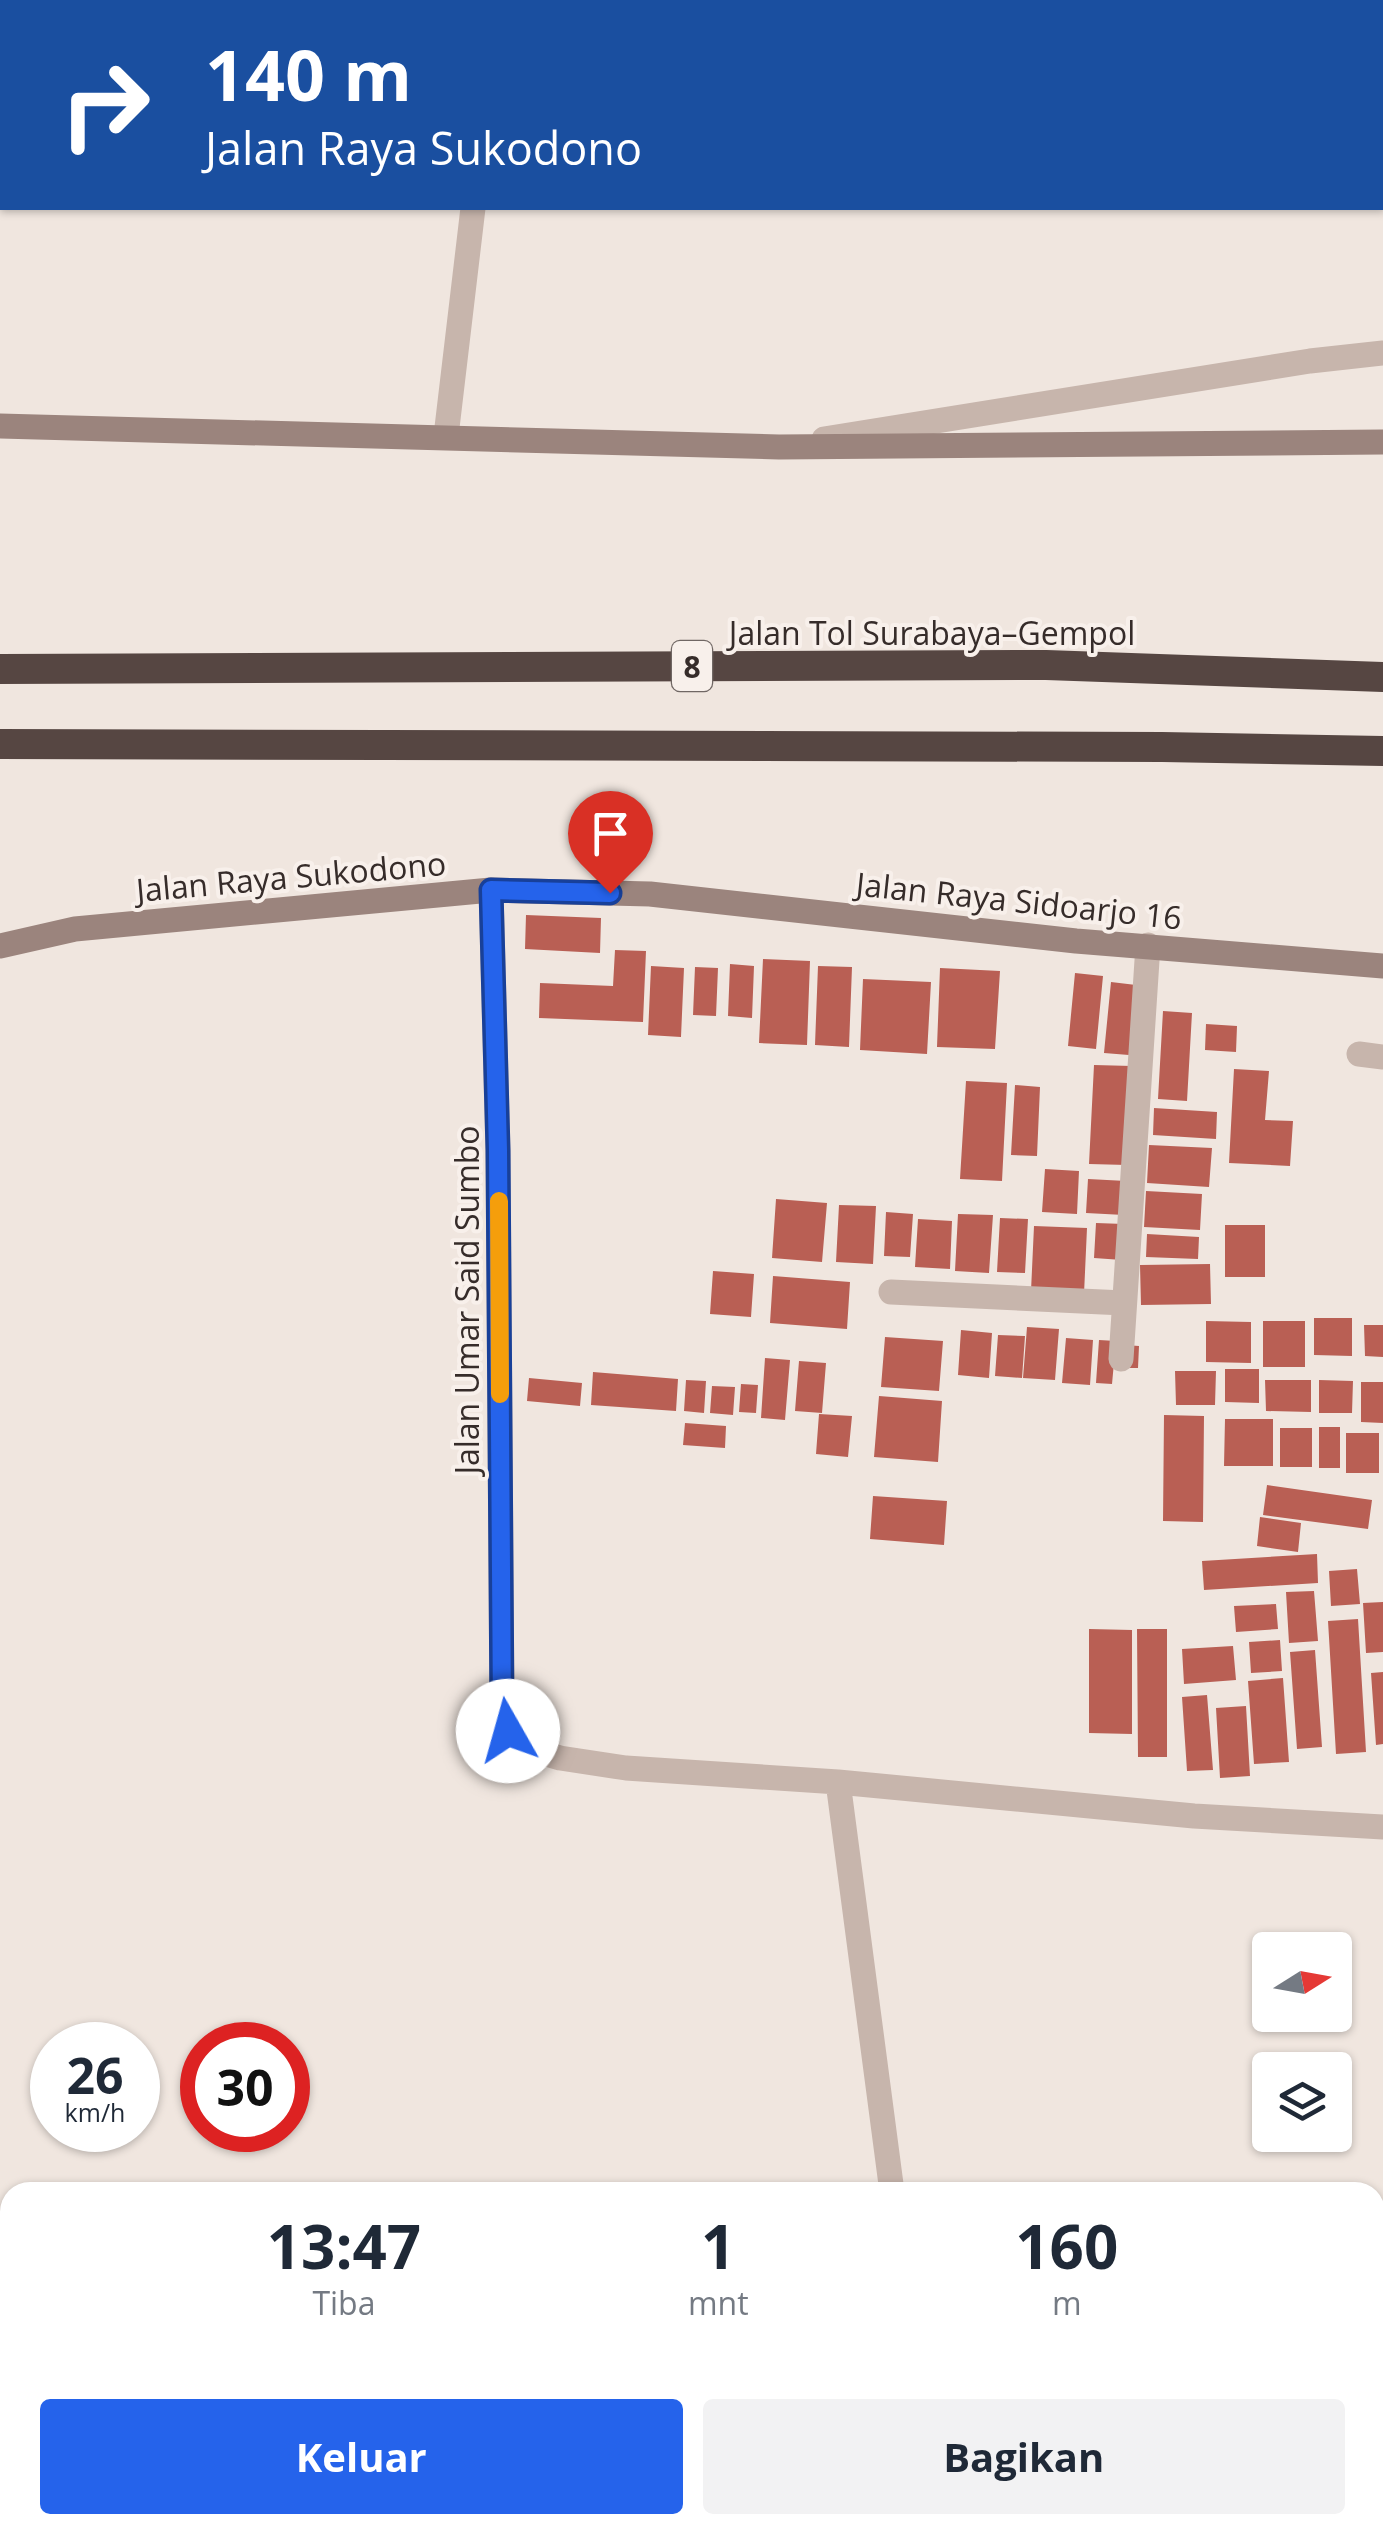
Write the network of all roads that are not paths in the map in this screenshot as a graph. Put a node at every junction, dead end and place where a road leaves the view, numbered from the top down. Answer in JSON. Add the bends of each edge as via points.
{"nodes":[{"id":1,"x":473,"y":210,"type":"edge"},
{"id":2,"x":1383,"y":353,"type":"edge"},
{"id":3,"x":0,"y":426,"type":"edge"},
{"id":4,"x":446,"y":436,"type":"junction"},
{"id":5,"x":1383,"y":442,"type":"edge"},
{"id":6,"x":780,"y":446,"type":"junction"},
{"id":7,"x":0,"y":669,"type":"edge"},
{"id":8,"x":1383,"y":677,"type":"edge"},
{"id":9,"x":0,"y":744,"type":"edge"},
{"id":10,"x":1383,"y":751,"type":"edge"},
{"id":11,"x":491,"y":890,"type":"junction"},
{"id":12,"x":650,"y":894,"type":"joint"},
{"id":13,"x":0,"y":946,"type":"edge"},
{"id":14,"x":1148,"y":946,"type":"junction"},
{"id":15,"x":1383,"y":966,"type":"edge"},
{"id":16,"x":891,"y":1292,"type":"dead end"},
{"id":17,"x":1124,"y":1303,"type":"junction"},
{"id":18,"x":1121,"y":1359,"type":"dead end"},
{"id":19,"x":838,"y":1782,"type":"junction"},
{"id":20,"x":1383,"y":1828,"type":"edge"},
{"id":21,"x":891,"y":2182,"type":"edge"}],
"edges":[{"from":1,"to":4,"type":"street"},
{"from":2,"to":6,"type":"street"},
{"from":3,"to":4,"type":"main road"},
{"from":4,"to":6,"type":"main road"},
{"from":5,"to":6,"type":"main road"},
{"from":7,"to":8,"type":"highway","name":"Jalan Tol Surabaya–Gempol","number":"8","via":[[1046,665]]},
{"from":9,"to":10,"type":"highway"},
{"from":11,"to":12,"type":"main road","name":"Jalan Raya Sukodono"},
{"from":11,"to":13,"type":"main road","name":"Jalan Raya Sukodono","via":[[75,929]]},
{"from":11,"to":19,"type":"street","name":"Jalan Umar Said Sumbo","via":[[502,1710],[508,1731],[519,1746],[560,1758]]},
{"from":12,"to":14,"type":"main road","name":"Jalan Raya Sidoarjo 16"},
{"from":14,"to":15,"type":"main road","name":"Jalan Raya Sidoarjo 16"},
{"from":14,"to":17,"type":"street"},
{"from":16,"to":17,"type":"street"},
{"from":17,"to":18,"type":"street"},
{"from":19,"to":20,"type":"street"},
{"from":19,"to":21,"type":"street"}]}
